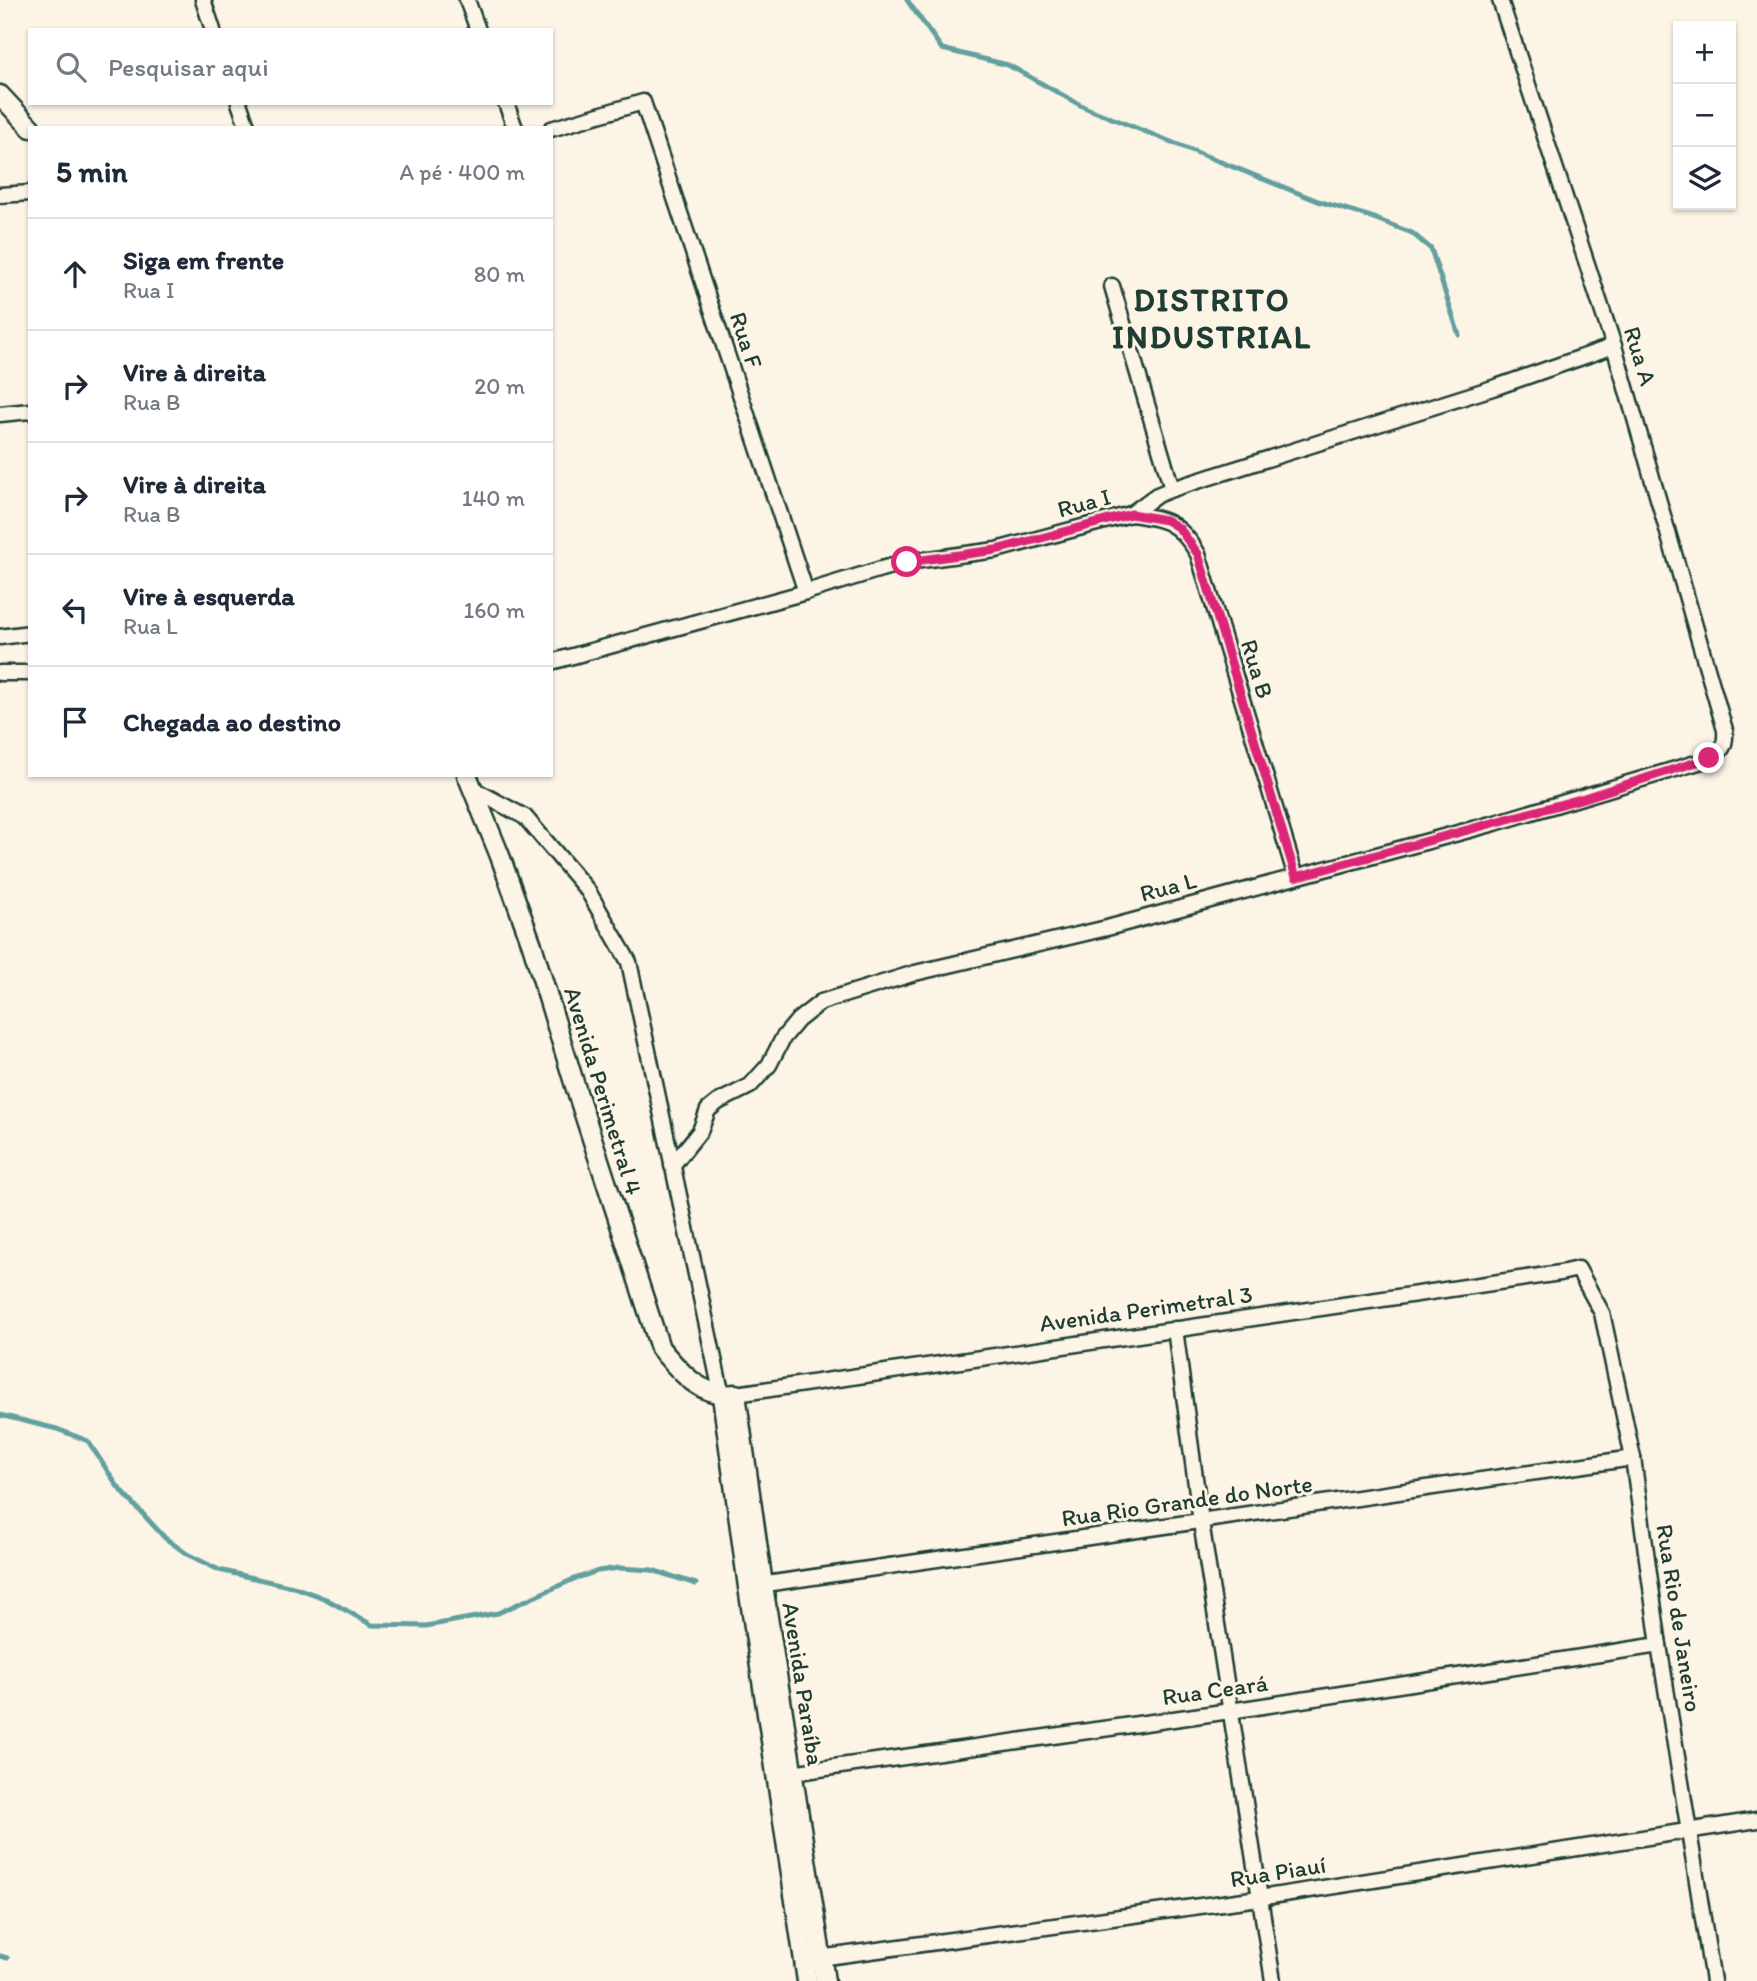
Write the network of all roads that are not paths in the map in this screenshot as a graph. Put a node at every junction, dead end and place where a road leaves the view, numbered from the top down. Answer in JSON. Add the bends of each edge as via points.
{"nodes":[{"id":1,"x":203,"y":0,"type":"edge"},
{"id":2,"x":467,"y":0,"type":"edge"},
{"id":3,"x":1500,"y":0,"type":"edge"},
{"id":4,"x":212,"y":28,"type":"edge"},
{"id":5,"x":477,"y":28,"type":"edge"},
{"id":6,"x":0,"y":95,"type":"edge"},
{"id":7,"x":240,"y":105,"type":"edge"},
{"id":8,"x":507,"y":105,"type":"edge"},
{"id":9,"x":29,"y":126,"type":"edge"},
{"id":10,"x":247,"y":126,"type":"edge"},
{"id":11,"x":514,"y":126,"type":"edge"},
{"id":12,"x":553,"y":128,"type":"edge"},
{"id":13,"x":28,"y":192,"type":"edge"},
{"id":14,"x":0,"y":195,"type":"edge"},
{"id":15,"x":1112,"y":286,"type":"dead end"},
{"id":16,"x":1614,"y":346,"type":"junction"},
{"id":17,"x":28,"y":411,"type":"edge"},
{"id":18,"x":0,"y":414,"type":"edge"},
{"id":19,"x":1172,"y":489,"type":"junction"},
{"id":20,"x":1131,"y":514,"type":"junction"},
{"id":21,"x":806,"y":592,"type":"junction"},
{"id":22,"x":28,"y":633,"type":"edge"},
{"id":23,"x":0,"y":637,"type":"edge"},
{"id":24,"x":553,"y":661,"type":"edge"},
{"id":25,"x":0,"y":673,"type":"edge"},
{"id":26,"x":28,"y":673,"type":"edge"},
{"id":27,"x":1725,"y":730,"type":"joint"},
{"id":28,"x":469,"y":781,"type":"edge"},
{"id":29,"x":1296,"y":877,"type":"junction"},
{"id":30,"x":672,"y":1166,"type":"junction"},
{"id":31,"x":1578,"y":1269,"type":"joint"},
{"id":32,"x":1175,"y":1329,"type":"junction"},
{"id":33,"x":729,"y":1395,"type":"junction"},
{"id":34,"x":1633,"y":1458,"type":"junction"},
{"id":35,"x":1201,"y":1522,"type":"junction"},
{"id":36,"x":755,"y":1586,"type":"junction"},
{"id":37,"x":1659,"y":1645,"type":"junction"},
{"id":38,"x":1230,"y":1711,"type":"junction"},
{"id":39,"x":784,"y":1774,"type":"junction"},
{"id":40,"x":1757,"y":1820,"type":"edge"},
{"id":41,"x":1689,"y":1830,"type":"junction"},
{"id":42,"x":1259,"y":1898,"type":"junction"},
{"id":43,"x":813,"y":1959,"type":"junction"},
{"id":44,"x":807,"y":1981,"type":"edge"},
{"id":45,"x":825,"y":1981,"type":"edge"},
{"id":46,"x":1273,"y":1981,"type":"edge"},
{"id":47,"x":1713,"y":1981,"type":"edge"}],
"edges":[{"from":1,"to":4,"type":"street"},
{"from":2,"to":5,"type":"street"},
{"from":3,"to":16,"type":"street","name":"Rua A"},
{"from":6,"to":9,"type":"street"},
{"from":7,"to":10,"type":"street"},
{"from":8,"to":11,"type":"street"},
{"from":12,"to":21,"type":"street","name":"Rua F","via":[[643,102]]},
{"from":13,"to":14,"type":"street"},
{"from":15,"to":19,"type":"street"},
{"from":16,"to":19,"type":"street","name":"Rua I"},
{"from":16,"to":27,"type":"street","name":"Rua A"},
{"from":17,"to":18,"type":"street"},
{"from":19,"to":20,"type":"street","name":"Rua I"},
{"from":20,"to":21,"type":"street","name":"Rua I","via":[[996,550],[907,562]]},
{"from":20,"to":29,"type":"street","name":"Rua B","via":[[1166,520],[1179,528],[1198,554]]},
{"from":21,"to":24,"type":"street","name":"Rua I"},
{"from":22,"to":23,"type":"street"},
{"from":25,"to":26,"type":"street"},
{"from":27,"to":29,"type":"street","name":"Rua L","via":[[1726,744],[1709,758],[1559,805]]},
{"from":28,"to":30,"type":"street","via":[[525,817],[588,891],[629,962]]},
{"from":28,"to":33,"type":"street","name":"Avenida Perimetral 4","via":[[532,945],[660,1348],[690,1381]]},
{"from":29,"to":30,"type":"street","name":"Rua L","via":[[915,973],[821,1002],[798,1020],[750,1086],[708,1110],[700,1131]]},
{"from":30,"to":33,"type":"street"},
{"from":31,"to":32,"type":"street","name":"Avenida Perimetral 3"},
{"from":31,"to":34,"type":"street","name":"Rua Rio de Janeiro","via":[[1602,1313]]},
{"from":32,"to":33,"type":"street","name":"Avenida Perimetral 3"},
{"from":32,"to":35,"type":"street"},
{"from":33,"to":36,"type":"street","name":"Avenida Paraíba"},
{"from":34,"to":35,"type":"street","name":"Rua Rio Grande do Norte"},
{"from":34,"to":37,"type":"street","name":"Rua Rio de Janeiro"},
{"from":35,"to":36,"type":"street","name":"Rua Rio Grande do Norte"},
{"from":35,"to":38,"type":"street"},
{"from":36,"to":39,"type":"street","name":"Avenida Paraíba"},
{"from":37,"to":38,"type":"street","name":"Rua Ceará"},
{"from":37,"to":41,"type":"street","name":"Rua Rio de Janeiro"},
{"from":38,"to":39,"type":"street","name":"Rua Ceará"},
{"from":38,"to":42,"type":"street"},
{"from":39,"to":43,"type":"street","name":"Avenida Paraíba"},
{"from":40,"to":41,"type":"street","name":"Rua Piauí"},
{"from":41,"to":42,"type":"street","name":"Rua Piauí"},
{"from":41,"to":47,"type":"street","name":"Rua Rio de Janeiro"},
{"from":42,"to":43,"type":"street","name":"Rua Piauí"},
{"from":42,"to":46,"type":"street"},
{"from":43,"to":44,"type":"street","name":"Avenida Paraíba"},
{"from":43,"to":45,"type":"street","name":"Avenida Paraíba"}]}
